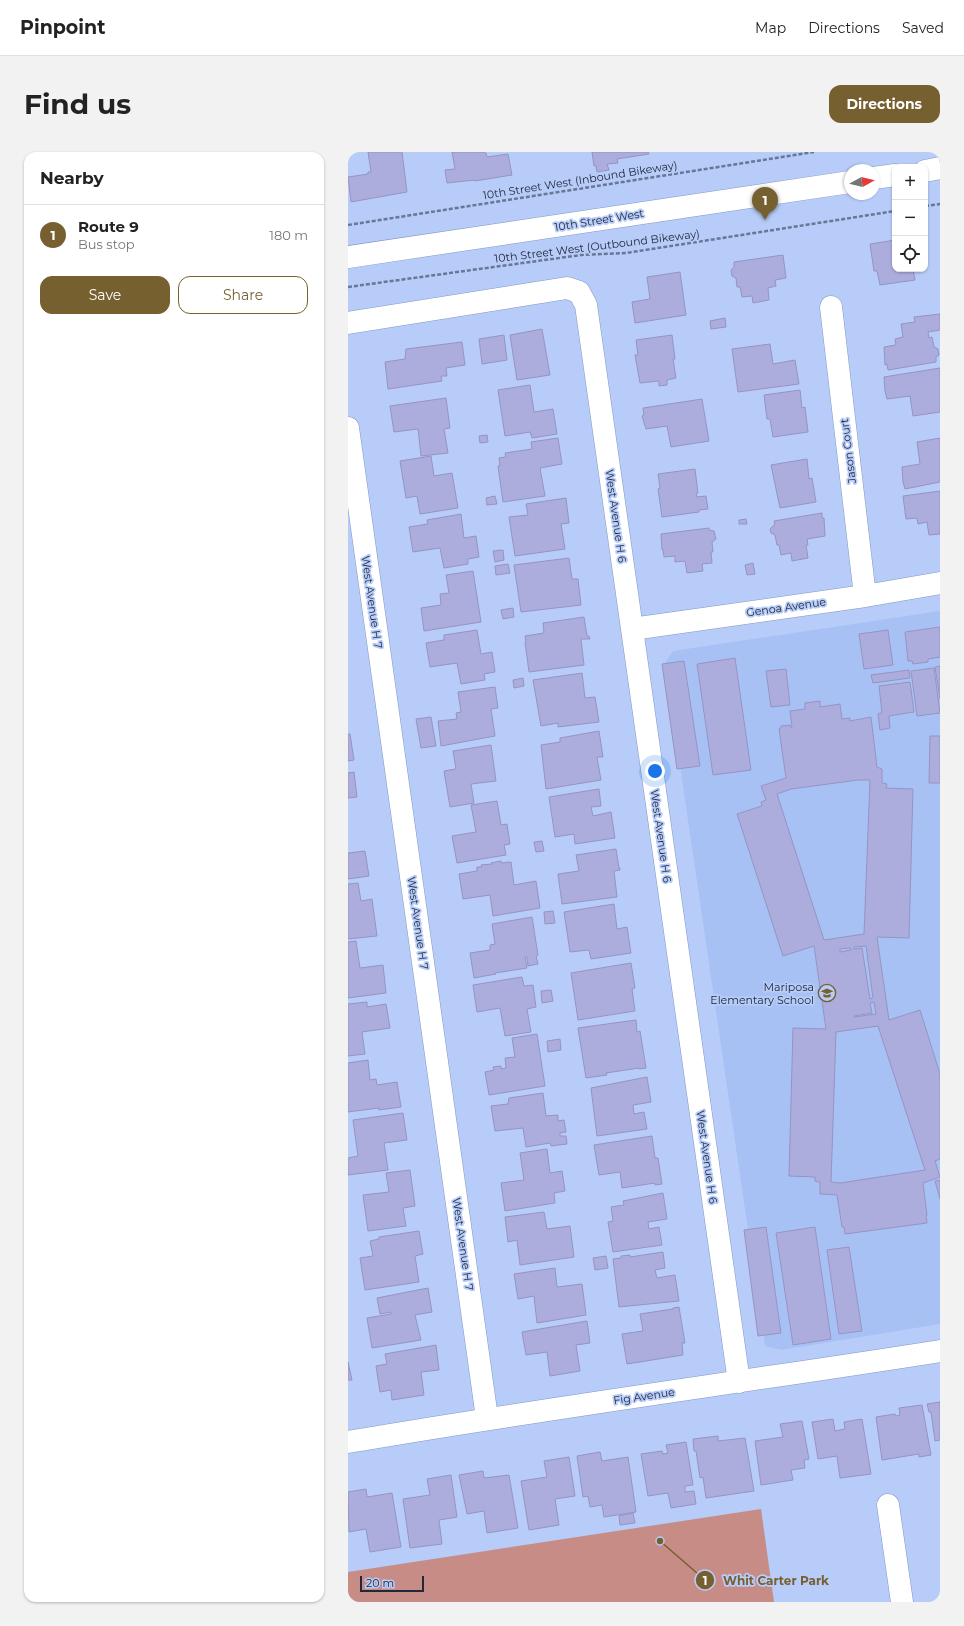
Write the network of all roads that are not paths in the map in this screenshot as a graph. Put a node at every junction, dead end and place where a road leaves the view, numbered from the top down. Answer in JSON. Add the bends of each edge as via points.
{"nodes":[{"id":1,"x":940,"y":168,"type":"edge"},
{"id":2,"x":928,"y":170,"type":"edge"},
{"id":3,"x":892,"y":175,"type":"edge"},
{"id":4,"x":880,"y":177,"type":"edge"},
{"id":5,"x":844,"y":183,"type":"edge"},
{"id":6,"x":348,"y":257,"type":"edge"},
{"id":7,"x":831,"y":307,"type":"dead end"},
{"id":8,"x":348,"y":323,"type":"edge"},
{"id":9,"x":348,"y":428,"type":"edge"},
{"id":10,"x":940,"y":583,"type":"edge"},
{"id":11,"x":865,"y":596,"type":"junction"},
{"id":12,"x":632,"y":629,"type":"junction"},
{"id":13,"x":940,"y":1351,"type":"edge"},
{"id":14,"x":740,"y":1382,"type":"junction"},
{"id":15,"x":487,"y":1418,"type":"junction"},
{"id":16,"x":348,"y":1442,"type":"edge"},
{"id":17,"x":888,"y":1505,"type":"dead end"},
{"id":18,"x":902,"y":1602,"type":"edge"}],
"edges":[{"from":1,"to":2,"type":"street"},
{"from":3,"to":4,"type":"street"},
{"from":5,"to":6,"type":"street","name":"10th Street West"},
{"from":7,"to":11,"type":"street","name":"Jason Court"},
{"from":8,"to":12,"type":"street","name":"West Avenue H 6","via":[[567,288],[579,292],[586,305]]},
{"from":9,"to":15,"type":"street","name":"West Avenue H 7"},
{"from":10,"to":11,"type":"street","name":"Genoa Avenue"},
{"from":11,"to":12,"type":"street","name":"Genoa Avenue"},
{"from":12,"to":14,"type":"street","name":"West Avenue H 6"},
{"from":13,"to":14,"type":"street","name":"Fig Avenue"},
{"from":14,"to":15,"type":"street","name":"Fig Avenue"},
{"from":15,"to":16,"type":"street","name":"Fig Avenue"},
{"from":17,"to":18,"type":"street"}]}
